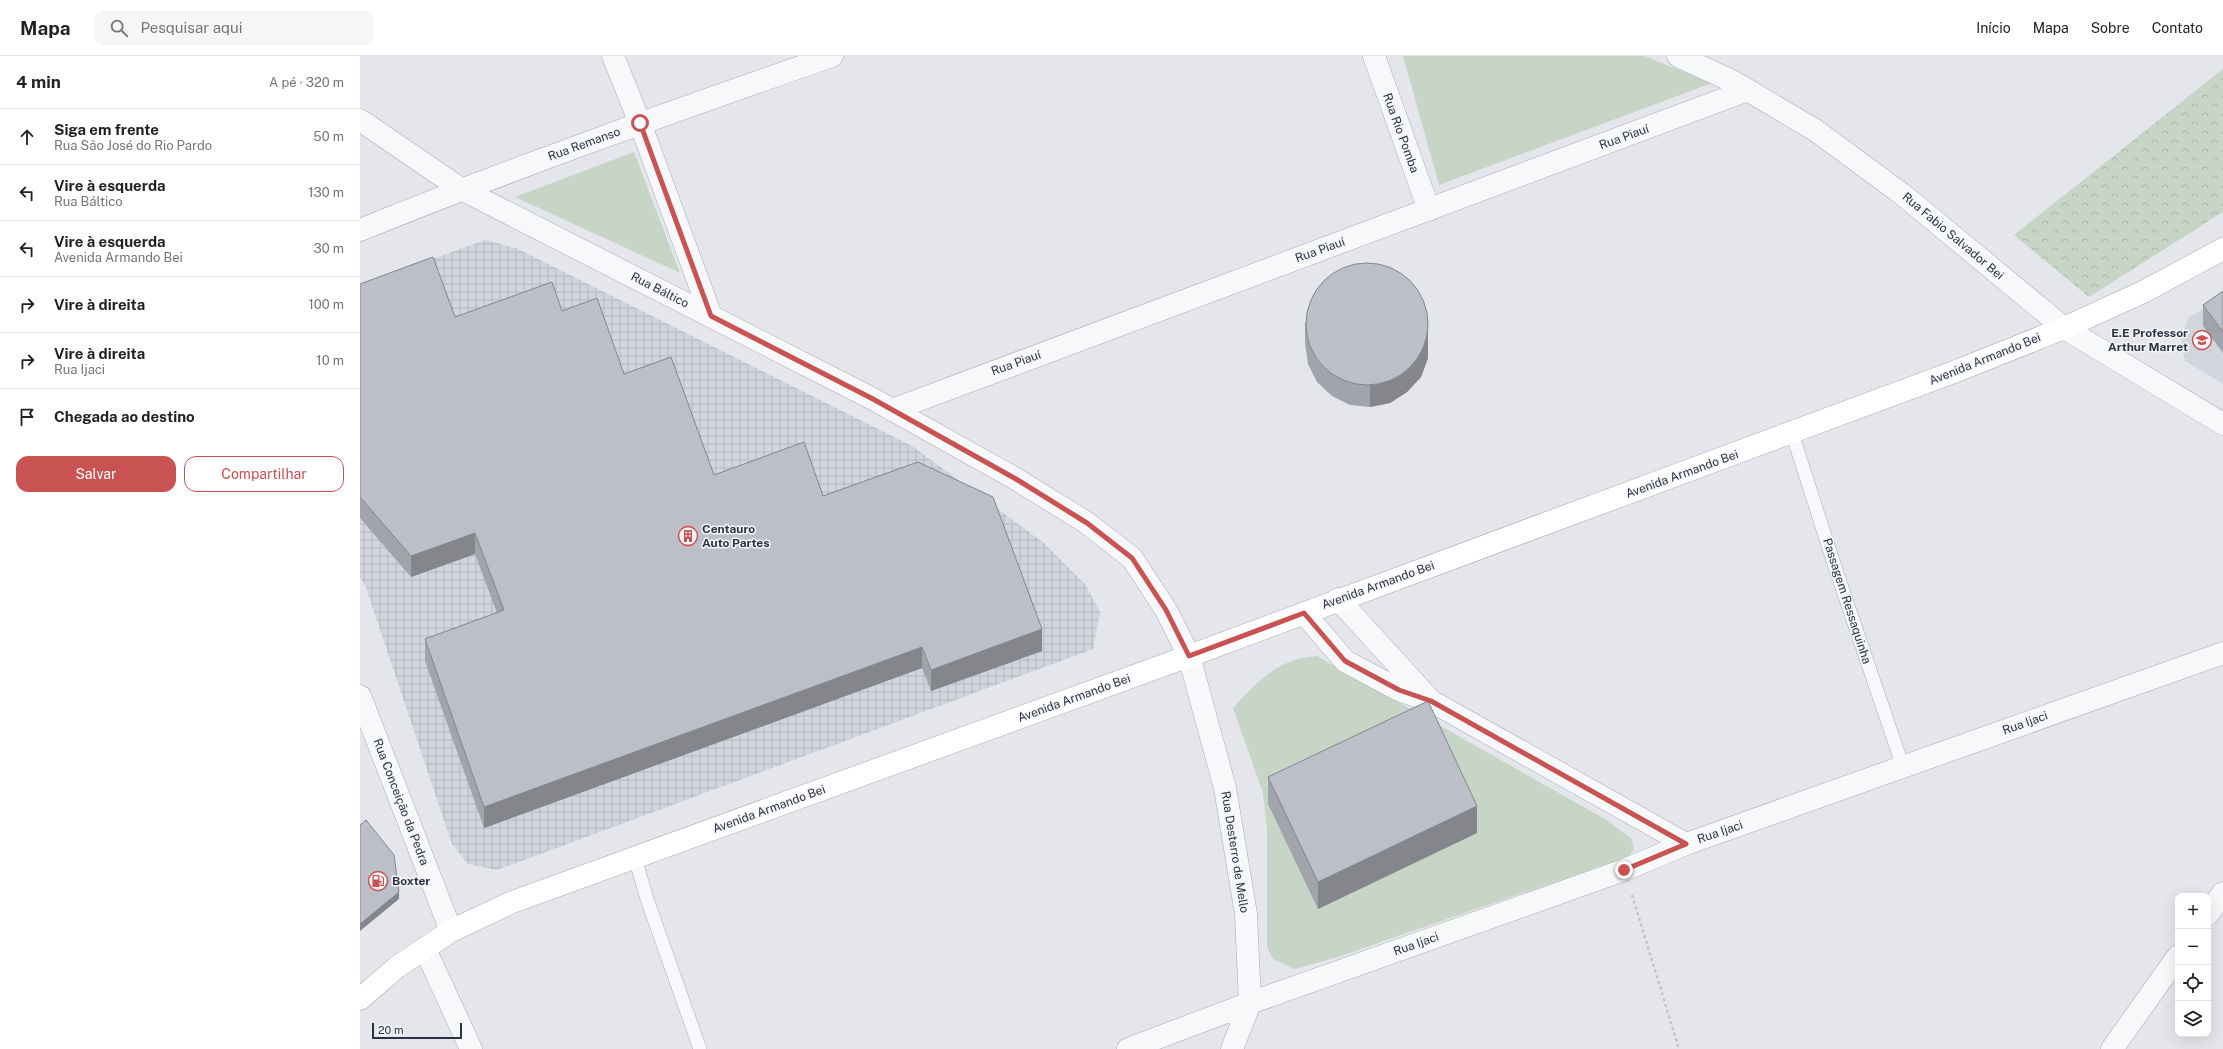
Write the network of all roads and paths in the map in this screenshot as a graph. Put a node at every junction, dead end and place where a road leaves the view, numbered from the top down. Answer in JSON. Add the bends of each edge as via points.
{"nodes":[{"id":1,"x":613,"y":56,"type":"edge"},
{"id":2,"x":832,"y":56,"type":"edge"},
{"id":3,"x":1374,"y":56,"type":"edge"},
{"id":4,"x":1678,"y":56,"type":"edge"},
{"id":5,"x":1748,"y":90,"type":"junction"},
{"id":6,"x":360,"y":120,"type":"edge"},
{"id":7,"x":640,"y":123,"type":"junction"},
{"id":8,"x":461,"y":189,"type":"junction"},
{"id":9,"x":1428,"y":210,"type":"junction"},
{"id":10,"x":360,"y":230,"type":"edge"},
{"id":11,"x":2223,"y":249,"type":"edge"},
{"id":12,"x":711,"y":316,"type":"junction"},
{"id":13,"x":2064,"y":328,"type":"junction"},
{"id":14,"x":892,"y":410,"type":"junction"},
{"id":15,"x":2223,"y":424,"type":"edge"},
{"id":16,"x":1792,"y":433,"type":"junction"},
{"id":17,"x":1338,"y":599,"type":"junction"},
{"id":18,"x":1304,"y":613,"type":"junction"},
{"id":19,"x":2223,"y":653,"type":"edge"},
{"id":20,"x":1189,"y":656,"type":"junction"},
{"id":21,"x":360,"y":696,"type":"edge"},
{"id":22,"x":1431,"y":701,"type":"junction"},
{"id":23,"x":1903,"y":767,"type":"junction"},
{"id":24,"x":1686,"y":844,"type":"junction"},
{"id":25,"x":635,"y":858,"type":"junction"},
{"id":26,"x":1624,"y":870,"type":"junction"},
{"id":27,"x":2223,"y":893,"type":"edge"},
{"id":28,"x":2211,"y":910,"type":"edge"},
{"id":29,"x":451,"y":931,"type":"junction"},
{"id":30,"x":426,"y":949,"type":"junction"},
{"id":31,"x":2175,"y":960,"type":"edge"},
{"id":32,"x":360,"y":999,"type":"edge"},
{"id":33,"x":1250,"y":1003,"type":"junction"},
{"id":34,"x":471,"y":1049,"type":"edge"},
{"id":35,"x":700,"y":1049,"type":"edge"},
{"id":36,"x":1128,"y":1049,"type":"edge"},
{"id":37,"x":1232,"y":1049,"type":"edge"},
{"id":38,"x":1679,"y":1049,"type":"edge"},
{"id":39,"x":2112,"y":1049,"type":"edge"}],
"edges":[{"from":1,"to":7,"type":"street"},
{"from":2,"to":7,"type":"street","name":"Rua Remanso"},
{"from":3,"to":9,"type":"street","name":"Rua Rio Pomba"},
{"from":4,"to":5,"type":"street","name":"Rua Fabio Salvador Bei"},
{"from":5,"to":9,"type":"street","name":"Rua Piauí"},
{"from":5,"to":13,"type":"street","name":"Rua Fabio Salvador Bei","via":[[1815,130],[1902,194]]},
{"from":6,"to":8,"type":"street","name":"Rua Báltico"},
{"from":7,"to":8,"type":"street","name":"Rua Remanso"},
{"from":7,"to":12,"type":"street"},
{"from":8,"to":10,"type":"street","name":"Rua Remanso"},
{"from":8,"to":12,"type":"street","name":"Rua Báltico"},
{"from":9,"to":14,"type":"street","name":"Rua Piauí"},
{"from":11,"to":13,"type":"street","name":"Avenida Armando Bei","via":[[2143,292]]},
{"from":12,"to":14,"type":"street","name":"Rua Báltico"},
{"from":13,"to":15,"type":"street","name":"Rua Fabio Salvador Bei"},
{"from":13,"to":16,"type":"street","name":"Avenida Armando Bei"},
{"from":14,"to":20,"type":"street","name":"Rua Báltico","via":[[1029,487],[1087,523],[1132,558],[1166,610]]},
{"from":16,"to":17,"type":"street","name":"Avenida Armando Bei"},
{"from":16,"to":23,"type":"lane","name":"Passagem Ressaquinha"},
{"from":17,"to":18,"type":"street","name":"Avenida Armando Bei"},
{"from":17,"to":22,"type":"street"},
{"from":18,"to":20,"type":"street","name":"Avenida Armando Bei"},
{"from":18,"to":22,"type":"street","via":[[1345,661],[1399,690]]},
{"from":19,"to":23,"type":"street","name":"Rua Ijaci"},
{"from":20,"to":25,"type":"street","name":"Avenida Armando Bei"},
{"from":20,"to":33,"type":"street","name":"Rua Desterro de Mello","via":[[1225,788],[1246,914]]},
{"from":21,"to":29,"type":"street","name":"Rua Conceição da Pedra"},
{"from":22,"to":24,"type":"street"},
{"from":23,"to":24,"type":"street","name":"Rua Ijaci"},
{"from":24,"to":26,"type":"street","name":"Rua Ijaci"},
{"from":25,"to":29,"type":"street","name":"Avenida Armando Bei","via":[[510,903]]},
{"from":25,"to":35,"type":"lane"},
{"from":26,"to":33,"type":"street","name":"Rua Ijaci"},
{"from":26,"to":38,"type":"path"},
{"from":27,"to":28,"type":"street"},
{"from":29,"to":30,"type":"street","name":"Avenida Armando Bei"},
{"from":30,"to":32,"type":"street","name":"Avenida Armando Bei","via":[[397,967]]},
{"from":30,"to":34,"type":"street"},
{"from":31,"to":39,"type":"street"},
{"from":33,"to":36,"type":"street","name":"Rua Ijaci"},
{"from":33,"to":37,"type":"street","name":"Rua Desterro de Mello"}]}
